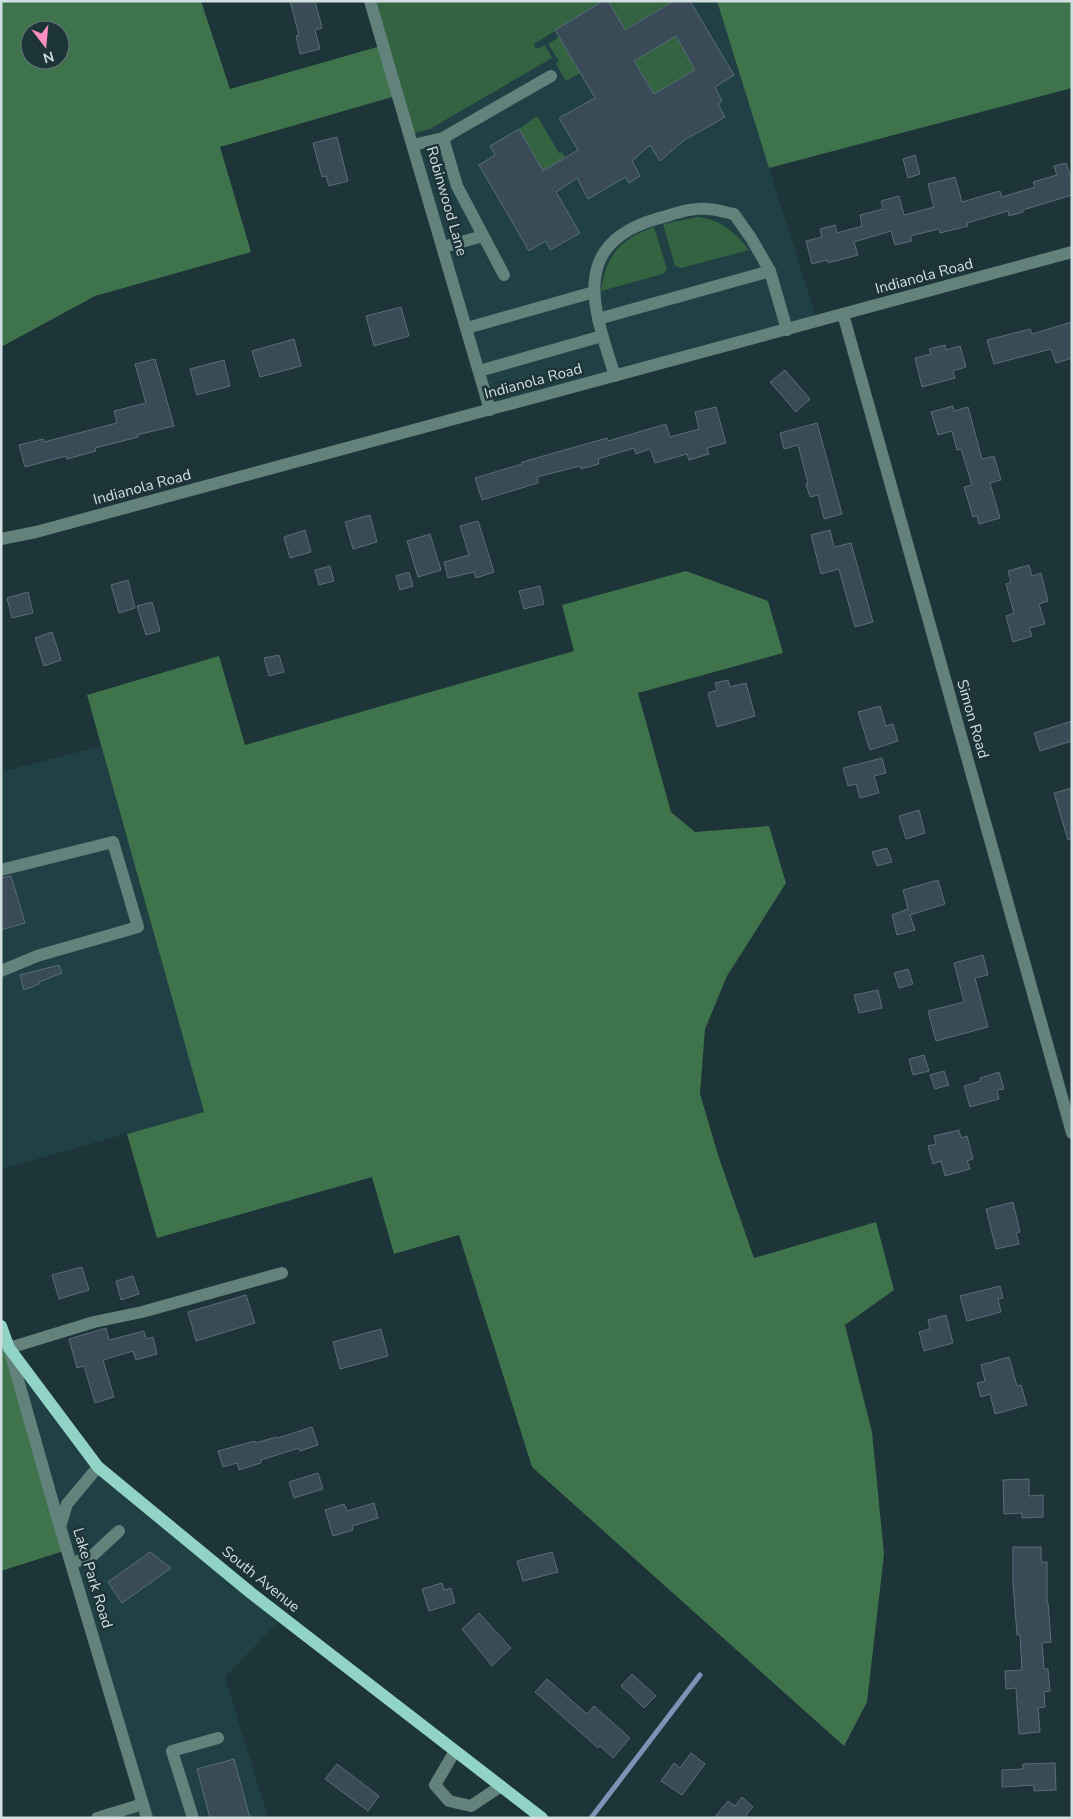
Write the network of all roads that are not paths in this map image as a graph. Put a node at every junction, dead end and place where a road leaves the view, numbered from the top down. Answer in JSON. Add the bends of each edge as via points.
{"nodes":[{"id":1,"x":370,"y":1,"type":"edge"},
{"id":2,"x":551,"y":76,"type":"dead end"},
{"id":3,"x":443,"y":138,"type":"junction"},
{"id":4,"x":413,"y":145,"type":"junction"},
{"id":5,"x":483,"y":236,"type":"junction"},
{"id":6,"x":444,"y":248,"type":"junction"},
{"id":7,"x":1072,"y":252,"type":"edge"},
{"id":8,"x":770,"y":271,"type":"junction"},
{"id":9,"x":504,"y":275,"type":"dead end"},
{"id":10,"x":594,"y":292,"type":"junction"},
{"id":11,"x":843,"y":314,"type":"junction"},
{"id":12,"x":598,"y":319,"type":"junction"},
{"id":13,"x":467,"y":328,"type":"junction"},
{"id":14,"x":787,"y":330,"type":"junction"},
{"id":15,"x":602,"y":336,"type":"junction"},
{"id":16,"x":479,"y":371,"type":"junction"},
{"id":17,"x":615,"y":376,"type":"junction"},
{"id":18,"x":490,"y":410,"type":"junction"},
{"id":19,"x":1,"y":539,"type":"edge"},
{"id":20,"x":1,"y":870,"type":"edge"},
{"id":21,"x":1,"y":971,"type":"edge"},
{"id":22,"x":1072,"y":1133,"type":"edge"},
{"id":23,"x":282,"y":1273,"type":"dead end"},
{"id":24,"x":2,"y":1328,"type":"edge"},
{"id":25,"x":9,"y":1348,"type":"junction"},
{"id":26,"x":98,"y":1467,"type":"junction"},
{"id":27,"x":60,"y":1527,"type":"junction"},
{"id":28,"x":119,"y":1531,"type":"dead end"},
{"id":29,"x":71,"y":1563,"type":"junction"},
{"id":30,"x":218,"y":1738,"type":"dead end"},
{"id":31,"x":455,"y":1751,"type":"junction"},
{"id":32,"x":501,"y":1786,"type":"junction"},
{"id":33,"x":143,"y":1804,"type":"junction"},
{"id":34,"x":97,"y":1818,"type":"edge"},
{"id":35,"x":147,"y":1818,"type":"edge"},
{"id":36,"x":193,"y":1818,"type":"edge"},
{"id":37,"x":542,"y":1818,"type":"edge"}],
"edges":[{"from":1,"to":4,"type":"street","name":"Robinwood Lane"},
{"from":2,"to":3,"type":"street"},
{"from":3,"to":4,"type":"street"},
{"from":3,"to":5,"type":"street","via":[[457,186]]},
{"from":4,"to":6,"type":"street","name":"Robinwood Lane"},
{"from":5,"to":6,"type":"street"},
{"from":5,"to":9,"type":"street"},
{"from":6,"to":13,"type":"street","name":"Robinwood Lane"},
{"from":7,"to":11,"type":"street","name":"Indianola Road"},
{"from":8,"to":10,"type":"street","via":[[734,214],[707,208],[636,225],[610,244],[596,266]]},
{"from":8,"to":12,"type":"street"},
{"from":8,"to":14,"type":"street"},
{"from":10,"to":12,"type":"street"},
{"from":10,"to":13,"type":"street"},
{"from":11,"to":14,"type":"street","name":"Indianola Road"},
{"from":11,"to":22,"type":"street","name":"Simon Road"},
{"from":12,"to":15,"type":"street"},
{"from":13,"to":16,"type":"street","name":"Robinwood Lane"},
{"from":14,"to":17,"type":"street","name":"Indianola Road"},
{"from":15,"to":16,"type":"street"},
{"from":15,"to":17,"type":"street"},
{"from":16,"to":18,"type":"street","name":"Robinwood Lane"},
{"from":17,"to":18,"type":"street","name":"Indianola Road"},
{"from":18,"to":19,"type":"street","name":"Indianola Road"},
{"from":20,"to":21,"type":"street","via":[[113,842],[138,927],[37,956]]},
{"from":23,"to":25,"type":"street","via":[[94,1322]]},
{"from":24,"to":25,"type":"main road","name":"South Avenue"},
{"from":25,"to":26,"type":"main road","name":"South Avenue"},
{"from":25,"to":27,"type":"street","name":"Lake Park Road"},
{"from":26,"to":27,"type":"street","via":[[66,1504]]},
{"from":26,"to":31,"type":"main road","name":"South Avenue","via":[[251,1593]]},
{"from":27,"to":29,"type":"street","name":"Lake Park Road"},
{"from":28,"to":29,"type":"street","via":[[91,1557]]},
{"from":29,"to":33,"type":"street","name":"Lake Park Road"},
{"from":30,"to":36,"type":"street","via":[[172,1751]]},
{"from":31,"to":32,"type":"main road","name":"South Avenue"},
{"from":31,"to":32,"type":"street","via":[[435,1785],[450,1801],[471,1806]]},
{"from":32,"to":37,"type":"main road","name":"South Avenue"},
{"from":33,"to":34,"type":"street"},
{"from":33,"to":35,"type":"street","name":"Lake Park Road"}]}
